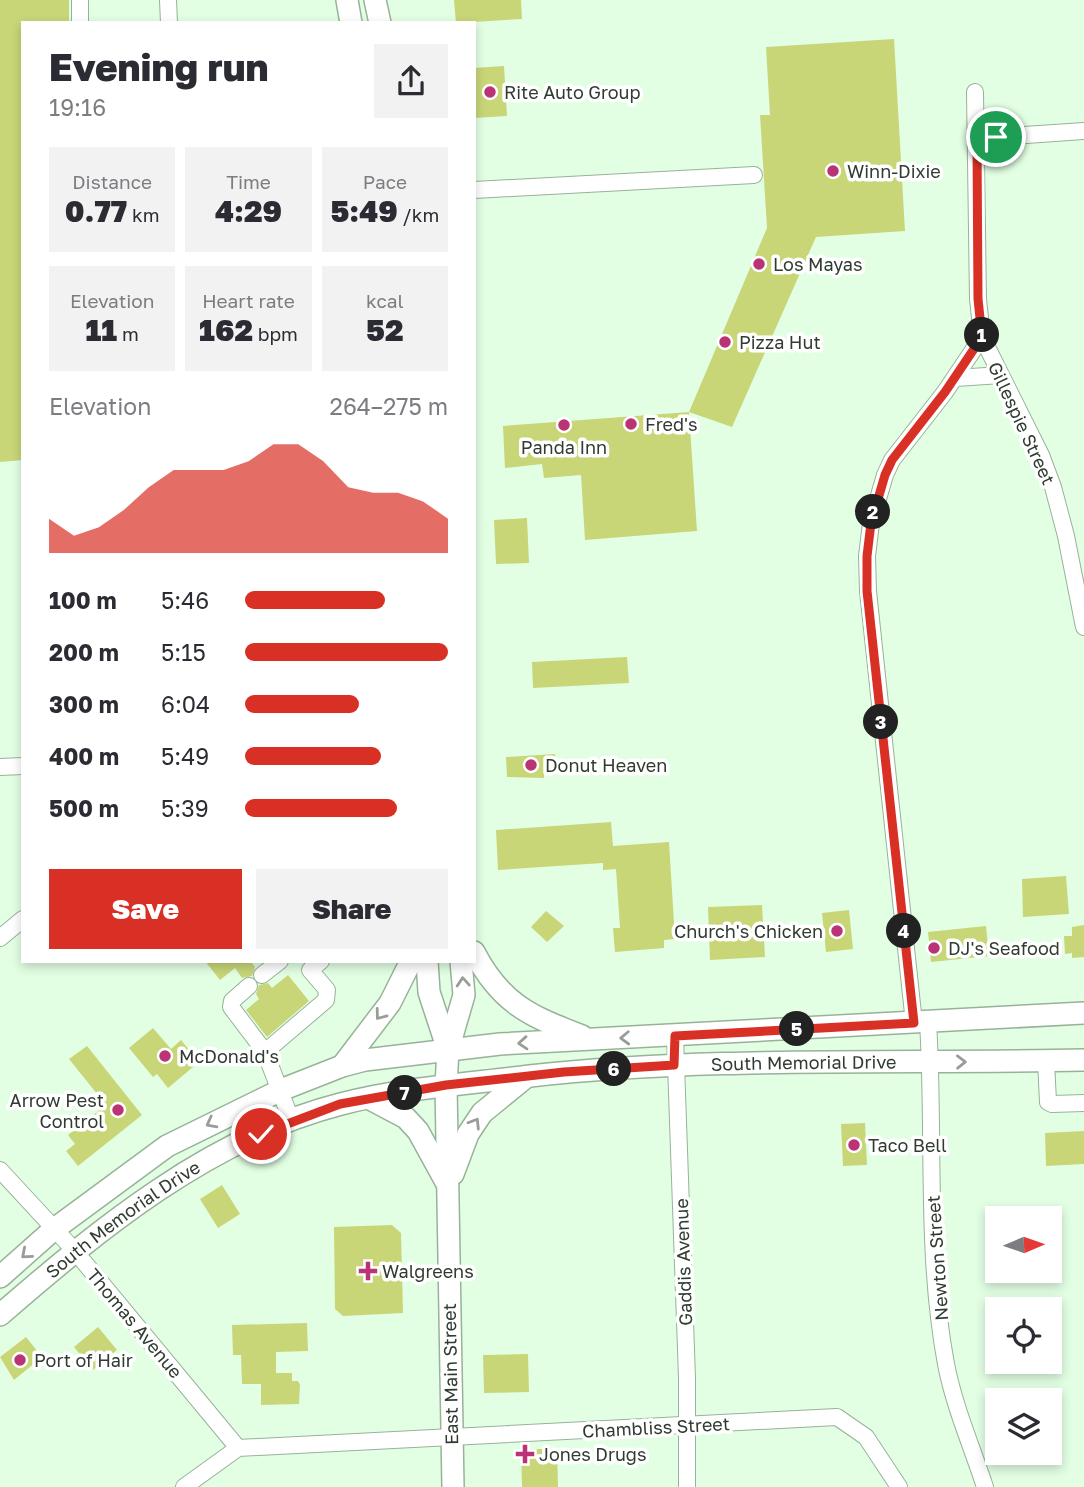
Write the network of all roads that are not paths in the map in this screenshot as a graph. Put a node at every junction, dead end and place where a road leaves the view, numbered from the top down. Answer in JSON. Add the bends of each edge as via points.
{"nodes":[{"id":1,"x":80,"y":0,"type":"edge"},
{"id":2,"x":168,"y":0,"type":"edge"},
{"id":3,"x":347,"y":0,"type":"edge"},
{"id":4,"x":375,"y":0,"type":"edge"},
{"id":5,"x":80,"y":21,"type":"edge"},
{"id":6,"x":169,"y":21,"type":"edge"},
{"id":7,"x":351,"y":21,"type":"edge"},
{"id":8,"x":380,"y":21,"type":"edge"},
{"id":9,"x":975,"y":92,"type":"dead end"},
{"id":10,"x":1084,"y":131,"type":"edge"},
{"id":11,"x":977,"y":145,"type":"junction"},
{"id":12,"x":754,"y":175,"type":"dead end"},
{"id":13,"x":476,"y":190,"type":"edge"},
{"id":14,"x":982,"y":337,"type":"junction"},
{"id":15,"x":1001,"y":375,"type":"junction"},
{"id":16,"x":956,"y":378,"type":"junction"},
{"id":17,"x":1084,"y":622,"type":"edge"},
{"id":18,"x":21,"y":766,"type":"edge"},
{"id":19,"x":0,"y":767,"type":"edge"},
{"id":20,"x":21,"y":921,"type":"edge"},
{"id":21,"x":0,"y":938,"type":"edge"},
{"id":22,"x":476,"y":955,"type":"edge"},
{"id":23,"x":277,"y":963,"type":"edge"},
{"id":24,"x":410,"y":963,"type":"edge"},
{"id":25,"x":427,"y":963,"type":"edge"},
{"id":26,"x":461,"y":963,"type":"edge"},
{"id":27,"x":311,"y":964,"type":"edge"},
{"id":28,"x":262,"y":975,"type":"dead end"},
{"id":29,"x":249,"y":986,"type":"dead end"},
{"id":30,"x":1084,"y":1013,"type":"edge"},
{"id":31,"x":921,"y":1023,"type":"junction"},
{"id":32,"x":675,"y":1036,"type":"junction"},
{"id":33,"x":591,"y":1039,"type":"junction"},
{"id":34,"x":448,"y":1050,"type":"junction"},
{"id":35,"x":265,"y":1052,"type":"junction"},
{"id":36,"x":1046,"y":1060,"type":"junction"},
{"id":37,"x":1084,"y":1060,"type":"edge"},
{"id":38,"x":931,"y":1063,"type":"junction"},
{"id":39,"x":674,"y":1065,"type":"junction"},
{"id":40,"x":342,"y":1066,"type":"junction"},
{"id":41,"x":526,"y":1077,"type":"junction"},
{"id":42,"x":446,"y":1085,"type":"junction"},
{"id":43,"x":281,"y":1090,"type":"junction"},
{"id":44,"x":370,"y":1099,"type":"junction"},
{"id":45,"x":1084,"y":1103,"type":"edge"},
{"id":46,"x":292,"y":1122,"type":"junction"},
{"id":47,"x":0,"y":1170,"type":"edge"},
{"id":48,"x":448,"y":1186,"type":"junction"},
{"id":49,"x":53,"y":1230,"type":"junction"},
{"id":50,"x":74,"y":1250,"type":"junction"},
{"id":51,"x":0,"y":1277,"type":"edge"},
{"id":52,"x":0,"y":1315,"type":"edge"},
{"id":53,"x":688,"y":1426,"type":"junction"},
{"id":54,"x":450,"y":1437,"type":"junction"},
{"id":55,"x":238,"y":1448,"type":"junction"},
{"id":56,"x":184,"y":1487,"type":"edge"},
{"id":57,"x":453,"y":1487,"type":"edge"},
{"id":58,"x":687,"y":1487,"type":"edge"},
{"id":59,"x":900,"y":1487,"type":"edge"},
{"id":60,"x":985,"y":1487,"type":"edge"}],
"edges":[{"from":1,"to":5,"type":"street"},
{"from":2,"to":6,"type":"street"},
{"from":3,"to":7,"type":"main road"},
{"from":4,"to":8,"type":"main road"},
{"from":9,"to":11,"type":"street","name":"Gillespie Street"},
{"from":10,"to":11,"type":"street","via":[[996,137]]},
{"from":11,"to":14,"type":"street","name":"Gillespie Street"},
{"from":12,"to":13,"type":"street"},
{"from":14,"to":15,"type":"street","name":"Gillespie Street"},
{"from":14,"to":16,"type":"street","name":"Newton Street"},
{"from":15,"to":16,"type":"street"},
{"from":15,"to":17,"type":"street","name":"Gillespie Street","via":[[1053,486]]},
{"from":16,"to":31,"type":"street","name":"Newton Street","via":[[892,460],[874,506],[867,556],[867,591]]},
{"from":18,"to":19,"type":"street"},
{"from":20,"to":21,"type":"street"},
{"from":22,"to":33,"type":"main road","via":[[514,1005]]},
{"from":23,"to":28,"type":"street"},
{"from":24,"to":40,"type":"main road","one_way":true,"via":[[390,1003]]},
{"from":25,"to":34,"type":"main road","name":"East Main Street","via":[[429,992]]},
{"from":34,"to":26,"type":"main road","name":"East Main Street","one_way":true,"via":[[464,995]]},
{"from":27,"to":35,"type":"street","via":[[327,990],[326,1000]]},
{"from":29,"to":35,"type":"street","via":[[231,1007]]},
{"from":30,"to":31,"type":"main road","name":"South Memorial Drive"},
{"from":31,"to":32,"type":"main road","name":"South Memorial Drive"},
{"from":31,"to":38,"type":"street","name":"Newton Street"},
{"from":32,"to":33,"type":"main road","name":"South Memorial Drive","one_way":true},
{"from":32,"to":39,"type":"street","name":"Gaddis Avenue"},
{"from":33,"to":34,"type":"main road","name":"South Memorial Drive","one_way":true},
{"from":34,"to":40,"type":"main road","name":"South Memorial Drive"},
{"from":34,"to":42,"type":"main road","name":"East Main Street"},
{"from":35,"to":43,"type":"street"},
{"from":36,"to":37,"type":"main road","name":"South Memorial Drive"},
{"from":38,"to":36,"type":"main road","name":"South Memorial Drive","one_way":true},
{"from":36,"to":45,"type":"street","via":[[1048,1102]]},
{"from":38,"to":39,"type":"main road","name":"South Memorial Drive"},
{"from":38,"to":60,"type":"street","name":"Newton Street","via":[[930,1166],[946,1366]]},
{"from":39,"to":41,"type":"main road","name":"South Memorial Drive"},
{"from":39,"to":53,"type":"street","name":"Gaddis Avenue"},
{"from":40,"to":43,"type":"main road","name":"South Memorial Drive"},
{"from":41,"to":42,"type":"main road","name":"South Memorial Drive"},
{"from":48,"to":41,"type":"main road","one_way":true,"via":[[468,1134],[482,1112]]},
{"from":42,"to":44,"type":"main road","name":"South Memorial Drive"},
{"from":42,"to":48,"type":"main road","name":"East Main Street"},
{"from":43,"to":46,"type":"street"},
{"from":43,"to":49,"type":"main road","name":"South Memorial Drive","one_way":true,"via":[[167,1146]]},
{"from":44,"to":46,"type":"main road","name":"South Memorial Drive","via":[[340,1104]]},
{"from":44,"to":48,"type":"main road","via":[[406,1118],[418,1131]]},
{"from":46,"to":50,"type":"main road","name":"South Memorial Drive","via":[[215,1157]]},
{"from":47,"to":49,"type":"street","name":"Thomas Avenue"},
{"from":48,"to":54,"type":"main road","name":"East Main Street"},
{"from":49,"to":50,"type":"street","name":"Thomas Avenue"},
{"from":49,"to":51,"type":"main road","name":"South Memorial Drive","one_way":true},
{"from":50,"to":52,"type":"main road","name":"South Memorial Drive"},
{"from":50,"to":55,"type":"street","name":"Thomas Avenue"},
{"from":53,"to":54,"type":"street","name":"Chambliss Street"},
{"from":53,"to":58,"type":"street","name":"Gaddis Avenue"},
{"from":53,"to":59,"type":"street","name":"Chambliss Street","via":[[838,1418],[866,1437]]},
{"from":54,"to":55,"type":"street","name":"Chambliss Street"},
{"from":54,"to":57,"type":"main road","name":"East Main Street"},
{"from":55,"to":56,"type":"street"}]}
